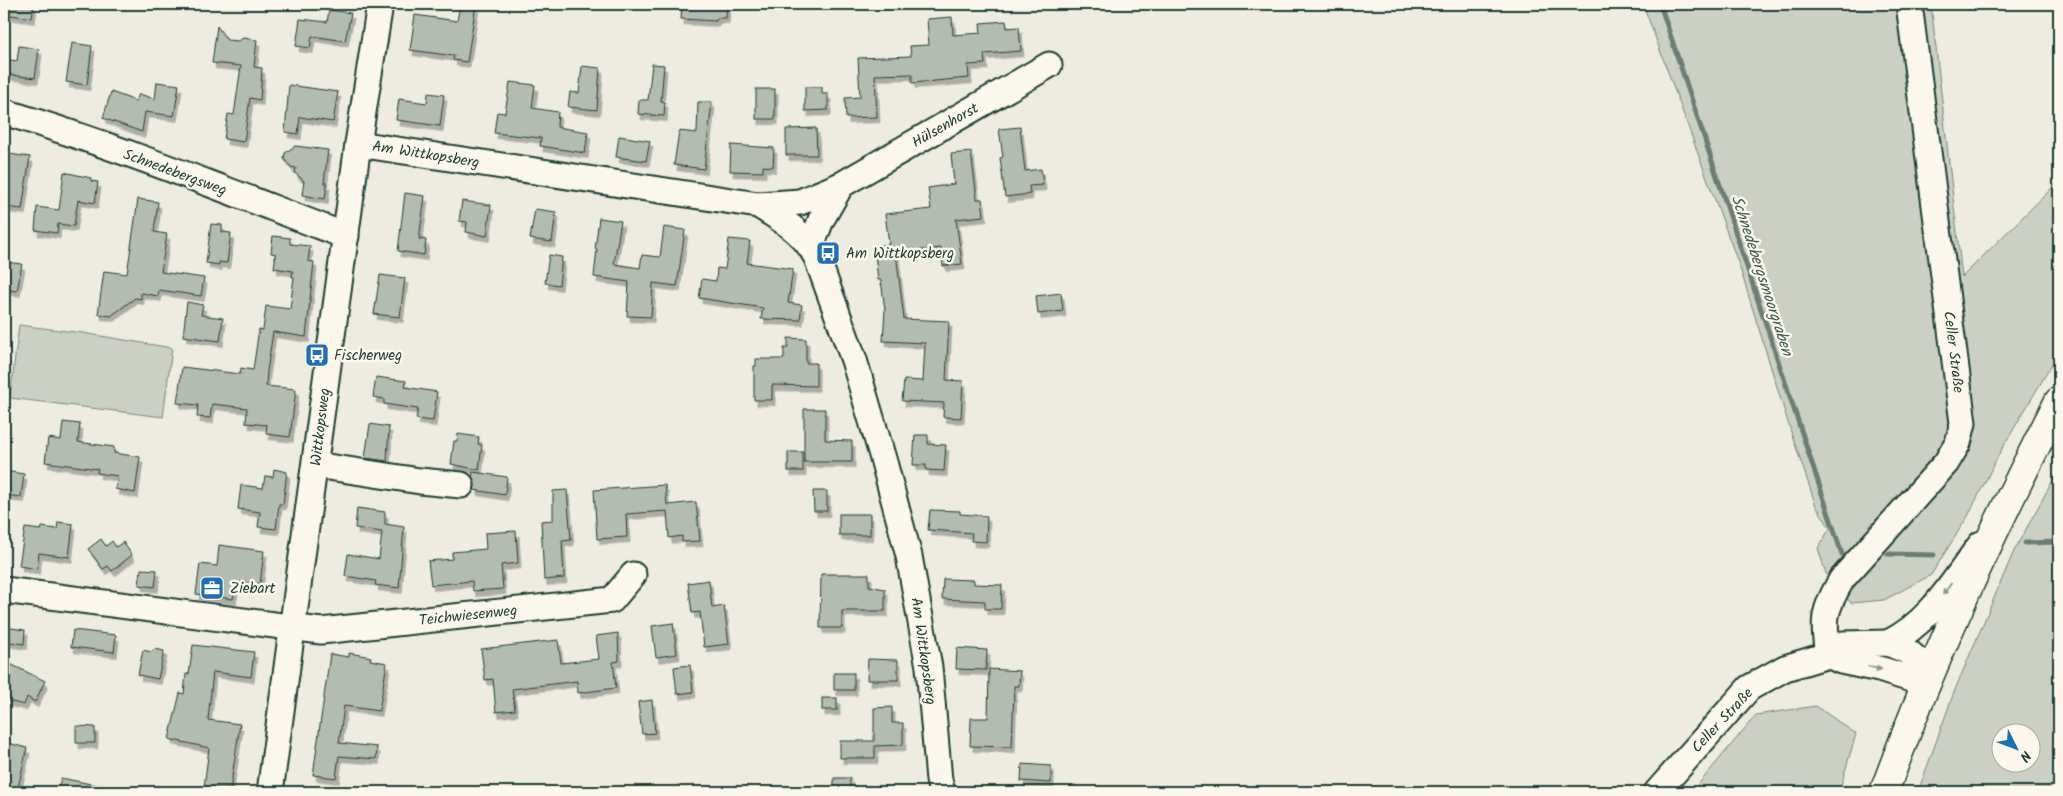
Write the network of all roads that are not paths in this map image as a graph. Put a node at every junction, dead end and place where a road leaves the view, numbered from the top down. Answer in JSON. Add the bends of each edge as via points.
{"nodes":[{"id":1,"x":380,"y":4,"type":"edge"},
{"id":2,"x":1909,"y":4,"type":"edge"},
{"id":3,"x":1049,"y":65,"type":"dead end"},
{"id":4,"x":4,"y":112,"type":"edge"},
{"id":5,"x":358,"y":144,"type":"junction"},
{"id":6,"x":841,"y":186,"type":"junction"},
{"id":7,"x":758,"y":205,"type":"junction"},
{"id":8,"x":346,"y":236,"type":"junction"},
{"id":9,"x":811,"y":246,"type":"junction"},
{"id":10,"x":2059,"y":401,"type":"edge"},
{"id":11,"x":315,"y":464,"type":"junction"},
{"id":12,"x":461,"y":485,"type":"dead end"},
{"id":13,"x":1997,"y":522,"type":"junction"},
{"id":14,"x":633,"y":575,"type":"dead end"},
{"id":15,"x":4,"y":590,"type":"edge"},
{"id":16,"x":293,"y":626,"type":"junction"},
{"id":17,"x":1888,"y":643,"type":"junction"},
{"id":18,"x":1828,"y":655,"type":"junction"},
{"id":19,"x":1927,"y":684,"type":"junction"},
{"id":20,"x":270,"y":792,"type":"edge"},
{"id":21,"x":942,"y":792,"type":"edge"},
{"id":22,"x":1657,"y":792,"type":"edge"},
{"id":23,"x":1884,"y":792,"type":"edge"}],
"edges":[{"from":1,"to":5,"type":"street","name":"Wittkopsweg"},
{"from":2,"to":18,"type":"street","name":"Celler Straße","via":[[1963,422],[1958,443],[1946,463],[1842,579],[1829,600],[1824,622]]},
{"from":3,"to":6,"type":"street","name":"Hülsenhorst"},
{"from":4,"to":8,"type":"street","name":"Schnedebergsweg","via":[[173,170]]},
{"from":5,"to":7,"type":"street","name":"Am Wittkopsberg"},
{"from":5,"to":8,"type":"street","name":"Wittkopsweg"},
{"from":6,"to":7,"type":"street","name":"Hülsenhorst","via":[[800,202]]},
{"from":6,"to":9,"type":"street","name":"Hülsenhorst","via":[[821,220]]},
{"from":7,"to":9,"type":"street","name":"Am Wittkopsberg","via":[[791,225]]},
{"from":8,"to":11,"type":"street","name":"Wittkopsweg"},
{"from":9,"to":21,"type":"street","name":"Am Wittkopsberg","via":[[854,360],[909,556],[929,667]]},
{"from":10,"to":13,"type":"main road"},
{"from":11,"to":12,"type":"street"},
{"from":11,"to":16,"type":"street","name":"Wittkopsweg"},
{"from":13,"to":17,"type":"street","name":"Celler Straße","one_way":true,"via":[[1926,616],[1908,632]]},
{"from":13,"to":19,"type":"main road"},
{"from":14,"to":16,"type":"street","name":"Teichwiesenweg","via":[[612,600],[321,631]]},
{"from":15,"to":16,"type":"street"},
{"from":16,"to":20,"type":"street","name":"Wittkopsweg"},
{"from":17,"to":18,"type":"street","name":"Celler Straße","via":[[1843,644]]},
{"from":17,"to":19,"type":"street","name":"Celler Straße","via":[[1907,651],[1920,662]]},
{"from":18,"to":19,"type":"street","one_way":true},
{"from":18,"to":22,"type":"street","name":"Celler Straße","via":[[1786,668],[1749,688]]},
{"from":19,"to":23,"type":"main road"}]}
